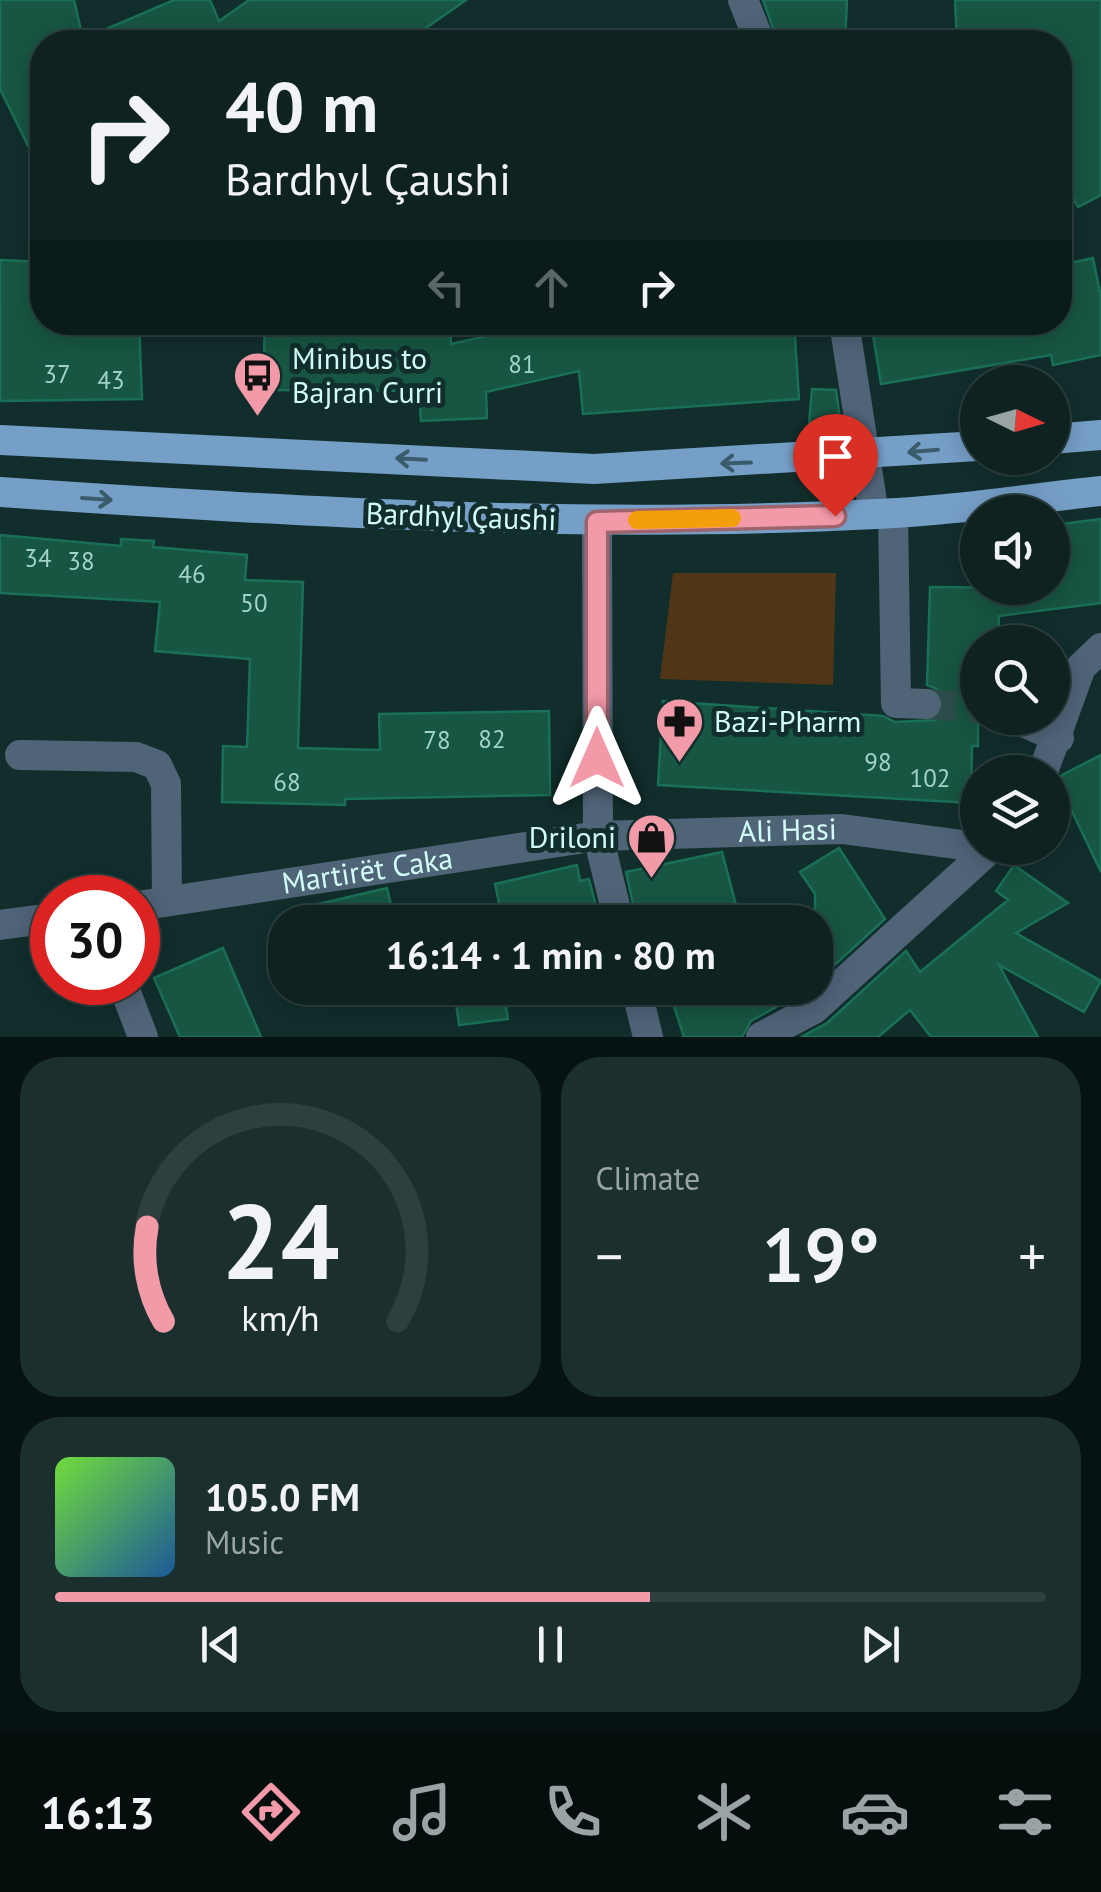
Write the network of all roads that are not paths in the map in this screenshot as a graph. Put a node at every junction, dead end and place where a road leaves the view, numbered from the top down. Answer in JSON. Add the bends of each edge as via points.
{"nodes":[{"id":1,"x":743,"y":0,"type":"edge"},
{"id":2,"x":755,"y":30,"type":"edge"},
{"id":3,"x":846,"y":335,"type":"edge"},
{"id":4,"x":1101,"y":435,"type":"edge"},
{"id":5,"x":1070,"y":438,"type":"edge"},
{"id":6,"x":0,"y":440,"type":"edge"},
{"id":7,"x":960,"y":448,"type":"edge"},
{"id":8,"x":868,"y":456,"type":"junction"},
{"id":9,"x":1101,"y":491,"type":"edge"},
{"id":10,"x":0,"y":492,"type":"edge"},
{"id":11,"x":884,"y":514,"type":"junction"},
{"id":12,"x":597,"y":522,"type":"junction"},
{"id":13,"x":1101,"y":648,"type":"edge"},
{"id":14,"x":926,"y":704,"type":"tunnel mouth"},
{"id":15,"x":1052,"y":735,"type":"edge"},
{"id":16,"x":1059,"y":738,"type":"junction"},
{"id":17,"x":20,"y":755,"type":"dead end"},
{"id":18,"x":1050,"y":755,"type":"edge"},
{"id":19,"x":598,"y":836,"type":"junction"},
{"id":20,"x":960,"y":845,"type":"edge"},
{"id":21,"x":966,"y":865,"type":"edge"},
{"id":22,"x":155,"y":875,"type":"edge"},
{"id":23,"x":160,"y":902,"type":"edge"},
{"id":24,"x":615,"y":905,"type":"edge"},
{"id":25,"x":30,"y":921,"type":"edge"},
{"id":26,"x":0,"y":925,"type":"edge"},
{"id":27,"x":130,"y":1005,"type":"edge"},
{"id":28,"x":640,"y":1005,"type":"edge"},
{"id":29,"x":142,"y":1037,"type":"edge"},
{"id":30,"x":648,"y":1037,"type":"edge"},
{"id":31,"x":761,"y":1037,"type":"edge"}],
"edges":[{"from":1,"to":2,"type":"street"},
{"from":3,"to":8,"type":"street"},
{"from":4,"to":5,"type":"main road"},
{"from":8,"to":6,"type":"main road","name":"Bardhyl Çaushi","one_way":true,"via":[[594,469]]},
{"from":7,"to":8,"type":"main road","name":"Bardhyl Çaushi","one_way":true},
{"from":8,"to":11,"type":"street"},
{"from":9,"to":11,"type":"main road","name":"Bardhyl Çaushi"},
{"from":10,"to":12,"type":"main road","name":"Bardhyl Çaushi","one_way":true},
{"from":11,"to":12,"type":"main road","name":"Bardhyl Çaushi"},
{"from":11,"to":14,"type":"street","via":[[896,703]]},
{"from":12,"to":19,"type":"street"},
{"from":13,"to":16,"type":"street","via":[[1081,667]]},
{"from":15,"to":16,"type":"street"},
{"from":16,"to":18,"type":"street"},
{"from":17,"to":22,"type":"street","via":[[136,757],[157,765],[166,784]]},
{"from":19,"to":20,"type":"street","name":"Ali Hasi","via":[[842,828]]},
{"from":19,"to":23,"type":"street","name":"Martirët Caka"},
{"from":19,"to":24,"type":"street"},
{"from":21,"to":31,"type":"street","name":"Ali Hasi","via":[[814,1010]]},
{"from":25,"to":26,"type":"street"},
{"from":27,"to":29,"type":"street"},
{"from":28,"to":30,"type":"street"}]}
